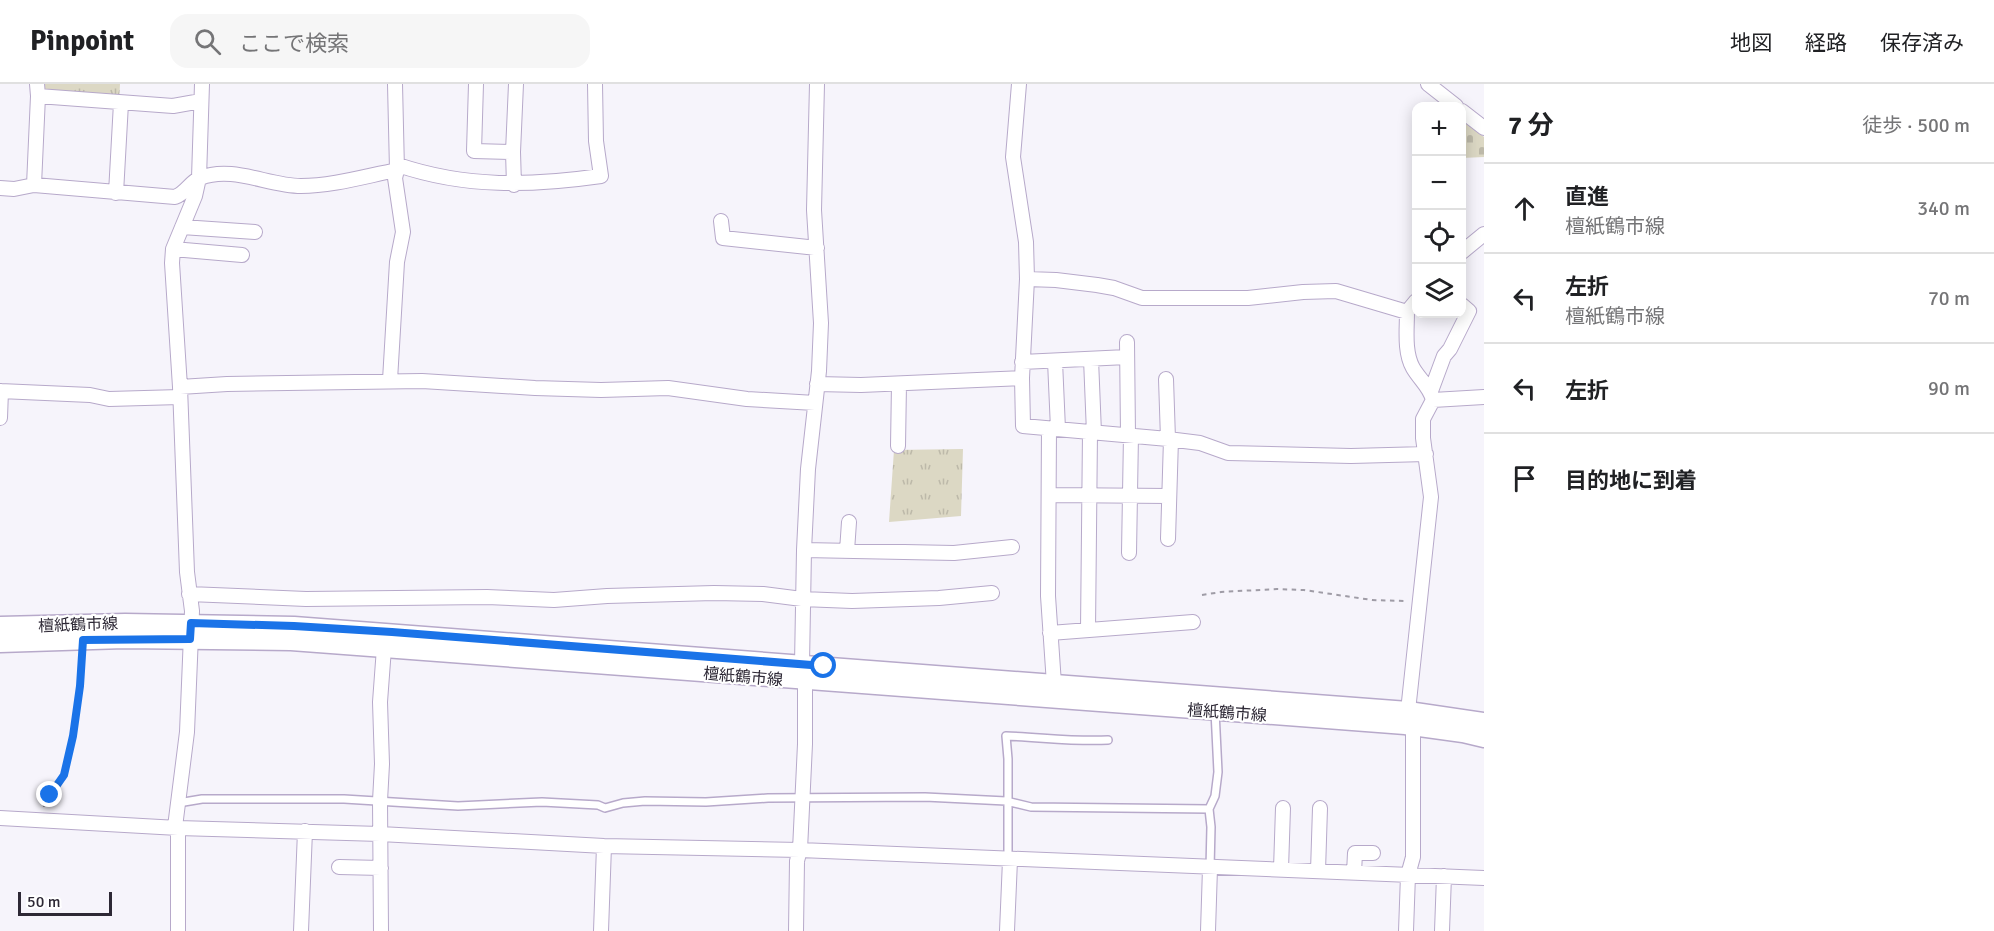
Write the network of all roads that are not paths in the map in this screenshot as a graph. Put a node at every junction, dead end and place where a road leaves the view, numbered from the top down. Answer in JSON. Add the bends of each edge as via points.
{"nodes":[{"id":1,"x":202,"y":84,"type":"edge"},
{"id":2,"x":395,"y":84,"type":"edge"},
{"id":3,"x":476,"y":84,"type":"edge"},
{"id":4,"x":516,"y":84,"type":"edge"},
{"id":5,"x":595,"y":84,"type":"edge"},
{"id":6,"x":817,"y":84,"type":"edge"},
{"id":7,"x":1019,"y":84,"type":"edge"},
{"id":8,"x":1428,"y":84,"type":"edge"},
{"id":9,"x":38,"y":90,"type":"edge"},
{"id":10,"x":201,"y":101,"type":"junction"},
{"id":11,"x":1451,"y":102,"type":"edge"},
{"id":12,"x":121,"y":103,"type":"junction"},
{"id":13,"x":1466,"y":115,"type":"edge"},
{"id":14,"x":1484,"y":128,"type":"edge"},
{"id":15,"x":513,"y":152,"type":"junction"},
{"id":16,"x":397,"y":168,"type":"junction"},
{"id":17,"x":199,"y":178,"type":"junction"},
{"id":18,"x":514,"y":184,"type":"junction"},
{"id":19,"x":34,"y":185,"type":"junction"},
{"id":20,"x":0,"y":188,"type":"edge"},
{"id":21,"x":116,"y":193,"type":"junction"},
{"id":22,"x":720,"y":221,"type":"dead end"},
{"id":23,"x":182,"y":227,"type":"junction"},
{"id":24,"x":255,"y":232,"type":"dead end"},
{"id":25,"x":1484,"y":234,"type":"edge"},
{"id":26,"x":817,"y":248,"type":"junction"},
{"id":27,"x":1466,"y":248,"type":"edge"},
{"id":28,"x":173,"y":249,"type":"junction"},
{"id":29,"x":242,"y":255,"type":"dead end"},
{"id":30,"x":1027,"y":279,"type":"junction"},
{"id":31,"x":1412,"y":306,"type":"edge"},
{"id":32,"x":1407,"y":312,"type":"junction"},
{"id":33,"x":1466,"y":318,"type":"edge"},
{"id":34,"x":1127,"y":342,"type":"dead end"},
{"id":35,"x":1127,"y":357,"type":"junction"},
{"id":36,"x":1091,"y":359,"type":"junction"},
{"id":37,"x":1055,"y":361,"type":"junction"},
{"id":38,"x":1022,"y":362,"type":"junction"},
{"id":39,"x":1022,"y":378,"type":"junction"},
{"id":40,"x":1166,"y":379,"type":"dead end"},
{"id":41,"x":390,"y":380,"type":"junction"},
{"id":42,"x":817,"y":384,"type":"junction"},
{"id":43,"x":899,"y":384,"type":"junction"},
{"id":44,"x":1,"y":392,"type":"edge"},
{"id":45,"x":180,"y":392,"type":"junction"},
{"id":46,"x":1432,"y":395,"type":"junction"},
{"id":47,"x":1484,"y":397,"type":"edge"},
{"id":48,"x":815,"y":404,"type":"junction"},
{"id":49,"x":0,"y":418,"type":"edge"},
{"id":50,"x":1054,"y":429,"type":"junction"},
{"id":51,"x":1092,"y":432,"type":"junction"},
{"id":52,"x":1130,"y":435,"type":"junction"},
{"id":53,"x":1169,"y":439,"type":"junction"},
{"id":54,"x":898,"y":446,"type":"dead end"},
{"id":55,"x":1426,"y":454,"type":"junction"},
{"id":56,"x":1049,"y":495,"type":"junction"},
{"id":57,"x":1090,"y":496,"type":"junction"},
{"id":58,"x":1129,"y":496,"type":"junction"},
{"id":59,"x":1169,"y":496,"type":"junction"},
{"id":60,"x":849,"y":522,"type":"dead end"},
{"id":61,"x":1168,"y":539,"type":"dead end"},
{"id":62,"x":1012,"y":547,"type":"dead end"},
{"id":63,"x":804,"y":550,"type":"junction"},
{"id":64,"x":847,"y":551,"type":"junction"},
{"id":65,"x":1129,"y":553,"type":"dead end"},
{"id":66,"x":992,"y":593,"type":"dead end"},
{"id":67,"x":189,"y":594,"type":"junction"},
{"id":68,"x":802,"y":599,"type":"junction"},
{"id":69,"x":1193,"y":622,"type":"dead end"},
{"id":70,"x":0,"y":626,"type":"edge"},
{"id":71,"x":1088,"y":630,"type":"junction"},
{"id":72,"x":191,"y":631,"type":"junction"},
{"id":73,"x":1050,"y":633,"type":"junction"},
{"id":74,"x":0,"y":643,"type":"edge"},
{"id":75,"x":384,"y":648,"type":"junction"},
{"id":76,"x":803,"y":673,"type":"junction"},
{"id":77,"x":1054,"y":684,"type":"junction"},
{"id":78,"x":1215,"y":711,"type":"junction"},
{"id":79,"x":1410,"y":718,"type":"junction"},
{"id":80,"x":1484,"y":722,"type":"edge"},
{"id":81,"x":1484,"y":738,"type":"edge"},
{"id":82,"x":1108,"y":740,"type":"dead end"},
{"id":83,"x":803,"y":797,"type":"junction"},
{"id":84,"x":380,"y":801,"type":"junction"},
{"id":85,"x":1006,"y":801,"type":"junction"},
{"id":86,"x":178,"y":803,"type":"junction"},
{"id":87,"x":1283,"y":807,"type":"dead end"},
{"id":88,"x":1320,"y":808,"type":"dead end"},
{"id":89,"x":1209,"y":810,"type":"junction"},
{"id":90,"x":0,"y":818,"type":"edge"},
{"id":91,"x":177,"y":827,"type":"junction"},
{"id":92,"x":305,"y":831,"type":"junction"},
{"id":93,"x":380,"y":834,"type":"junction"},
{"id":94,"x":604,"y":846,"type":"junction"},
{"id":95,"x":800,"y":850,"type":"junction"},
{"id":96,"x":1373,"y":853,"type":"dead end"},
{"id":97,"x":1009,"y":860,"type":"junction"},
{"id":98,"x":339,"y":867,"type":"dead end"},
{"id":99,"x":381,"y":868,"type":"junction"},
{"id":100,"x":1210,"y":868,"type":"junction"},
{"id":101,"x":1281,"y":869,"type":"junction"},
{"id":102,"x":1318,"y":871,"type":"junction"},
{"id":103,"x":1354,"y":873,"type":"junction"},
{"id":104,"x":1408,"y":875,"type":"junction"},
{"id":105,"x":1444,"y":876,"type":"junction"},
{"id":106,"x":1484,"y":878,"type":"edge"},
{"id":107,"x":178,"y":931,"type":"edge"},
{"id":108,"x":302,"y":931,"type":"edge"},
{"id":109,"x":381,"y":931,"type":"edge"},
{"id":110,"x":601,"y":931,"type":"edge"},
{"id":111,"x":796,"y":931,"type":"edge"},
{"id":112,"x":1007,"y":931,"type":"edge"},
{"id":113,"x":1208,"y":931,"type":"edge"},
{"id":114,"x":1406,"y":931,"type":"edge"},
{"id":115,"x":1442,"y":931,"type":"edge"}],
"edges":[{"from":1,"to":10,"type":"street"},
{"from":2,"to":16,"type":"street"},
{"from":3,"to":15,"type":"street","via":[[474,151]]},
{"from":4,"to":15,"type":"street"},
{"from":5,"to":18,"type":"street","via":[[601,176]]},
{"from":6,"to":26,"type":"street","via":[[813,210]]},
{"from":7,"to":30,"type":"street","via":[[1013,157],[1026,242]]},
{"from":8,"to":11,"type":"street"},
{"from":9,"to":12,"type":"street"},
{"from":9,"to":19,"type":"street"},
{"from":10,"to":12,"type":"street","via":[[173,106]]},
{"from":10,"to":17,"type":"street"},
{"from":12,"to":21,"type":"street"},
{"from":13,"to":14,"type":"street"},
{"from":15,"to":18,"type":"street"},
{"from":16,"to":17,"type":"street","via":[[299,186],[221,174]]},
{"from":16,"to":18,"type":"street"},
{"from":16,"to":41,"type":"street","via":[[403,232],[397,262]]},
{"from":17,"to":21,"type":"street","via":[[175,197]]},
{"from":17,"to":23,"type":"street"},
{"from":19,"to":20,"type":"street"},
{"from":19,"to":21,"type":"street"},
{"from":22,"to":26,"type":"street","via":[[723,238]]},
{"from":23,"to":24,"type":"street"},
{"from":23,"to":28,"type":"street"},
{"from":25,"to":27,"type":"street"},
{"from":26,"to":42,"type":"street","via":[[821,323]]},
{"from":28,"to":29,"type":"street"},
{"from":28,"to":45,"type":"street"},
{"from":30,"to":32,"type":"street","via":[[1097,285],[1142,298],[1248,298],[1336,291]]},
{"from":30,"to":38,"type":"street"},
{"from":31,"to":32,"type":"street"},
{"from":32,"to":46,"type":"street","via":[[1408,357]]},
{"from":33,"to":46,"type":"street","via":[[1444,356]]},
{"from":34,"to":35,"type":"street"},
{"from":35,"to":36,"type":"street"},
{"from":35,"to":52,"type":"street"},
{"from":36,"to":37,"type":"street"},
{"from":36,"to":51,"type":"street"},
{"from":37,"to":38,"type":"street"},
{"from":37,"to":50,"type":"street"},
{"from":38,"to":39,"type":"street"},
{"from":39,"to":43,"type":"street"},
{"from":39,"to":50,"type":"street","via":[[1023,426]]},
{"from":40,"to":53,"type":"street"},
{"from":41,"to":45,"type":"street"},
{"from":41,"to":48,"type":"street","via":[[579,390],[668,388]]},
{"from":42,"to":43,"type":"street"},
{"from":42,"to":48,"type":"street"},
{"from":43,"to":54,"type":"street"},
{"from":44,"to":45,"type":"street","via":[[109,399]]},
{"from":44,"to":49,"type":"street"},
{"from":45,"to":67,"type":"street"},
{"from":46,"to":47,"type":"street"},
{"from":46,"to":55,"type":"street","via":[[1423,419]]},
{"from":48,"to":63,"type":"street"},
{"from":50,"to":51,"type":"street"},
{"from":50,"to":56,"type":"street"},
{"from":51,"to":52,"type":"street"},
{"from":51,"to":57,"type":"street"},
{"from":52,"to":53,"type":"street"},
{"from":52,"to":58,"type":"street"},
{"from":53,"to":55,"type":"street","via":[[1200,443],[1228,453]]},
{"from":53,"to":59,"type":"street"},
{"from":55,"to":79,"type":"street","via":[[1431,497]]},
{"from":56,"to":57,"type":"street"},
{"from":56,"to":73,"type":"street"},
{"from":57,"to":58,"type":"street"},
{"from":57,"to":71,"type":"street"},
{"from":58,"to":59,"type":"street"},
{"from":58,"to":65,"type":"street"},
{"from":59,"to":61,"type":"street"},
{"from":60,"to":64,"type":"street"},
{"from":62,"to":64,"type":"street","via":[[954,553]]},
{"from":63,"to":64,"type":"street"},
{"from":63,"to":68,"type":"street"},
{"from":66,"to":68,"type":"street","via":[[852,601]]},
{"from":67,"to":68,"type":"street","via":[[306,599],[554,600],[714,593]]},
{"from":67,"to":72,"type":"street"},
{"from":68,"to":76,"type":"street"},
{"from":69,"to":71,"type":"street"},
{"from":70,"to":72,"type":"main road","name":"檀紙鶴市線"},
{"from":71,"to":73,"type":"street"},
{"from":72,"to":74,"type":"main road","name":"檀紙鶴市線"},
{"from":72,"to":75,"type":"main road","name":"檀紙鶴市線"},
{"from":72,"to":76,"type":"main road","name":"檀紙鶴市線","via":[[294,626],[392,632]]},
{"from":72,"to":86,"type":"street","via":[[187,732]]},
{"from":73,"to":77,"type":"street"},
{"from":75,"to":76,"type":"main road","name":"檀紙鶴市線"},
{"from":75,"to":84,"type":"street"},
{"from":76,"to":77,"type":"main road","name":"檀紙鶴市線"},
{"from":76,"to":78,"type":"main road","name":"檀紙鶴市線"},
{"from":76,"to":83,"type":"street"},
{"from":77,"to":79,"type":"main road","name":"檀紙鶴市線"},
{"from":78,"to":79,"type":"main road","name":"檀紙鶴市線"},
{"from":78,"to":89,"type":"lane","via":[[1218,772]]},
{"from":79,"to":80,"type":"main road","name":"檀紙鶴市線"},
{"from":79,"to":81,"type":"main road","name":"檀紙鶴市線"},
{"from":79,"to":104,"type":"street","via":[[1413,857]]},
{"from":82,"to":85,"type":"lane","via":[[1006,736]]},
{"from":83,"to":84,"type":"lane","via":[[645,801],[606,808],[542,802],[458,806]]},
{"from":83,"to":85,"type":"lane","via":[[960,797]]},
{"from":83,"to":95,"type":"street"},
{"from":84,"to":86,"type":"lane","via":[[218,799]]},
{"from":84,"to":93,"type":"street"},
{"from":85,"to":89,"type":"lane","via":[[1031,807]]},
{"from":85,"to":97,"type":"lane"},
{"from":86,"to":91,"type":"street"},
{"from":87,"to":101,"type":"street"},
{"from":88,"to":102,"type":"street"},
{"from":89,"to":100,"type":"lane"},
{"from":90,"to":91,"type":"street"},
{"from":91,"to":92,"type":"street"},
{"from":91,"to":107,"type":"street"},
{"from":92,"to":93,"type":"street"},
{"from":92,"to":108,"type":"street"},
{"from":93,"to":94,"type":"street"},
{"from":93,"to":99,"type":"street"},
{"from":94,"to":95,"type":"street"},
{"from":94,"to":110,"type":"street"},
{"from":95,"to":97,"type":"street"},
{"from":95,"to":111,"type":"street"},
{"from":96,"to":103,"type":"street","via":[[1355,853]]},
{"from":97,"to":100,"type":"street"},
{"from":97,"to":112,"type":"street"},
{"from":98,"to":99,"type":"street"},
{"from":99,"to":109,"type":"street"},
{"from":100,"to":101,"type":"street"},
{"from":100,"to":113,"type":"street"},
{"from":101,"to":102,"type":"street"},
{"from":102,"to":103,"type":"street"},
{"from":103,"to":104,"type":"street"},
{"from":104,"to":105,"type":"street"},
{"from":104,"to":114,"type":"street"},
{"from":105,"to":106,"type":"street"},
{"from":105,"to":115,"type":"street"}]}
